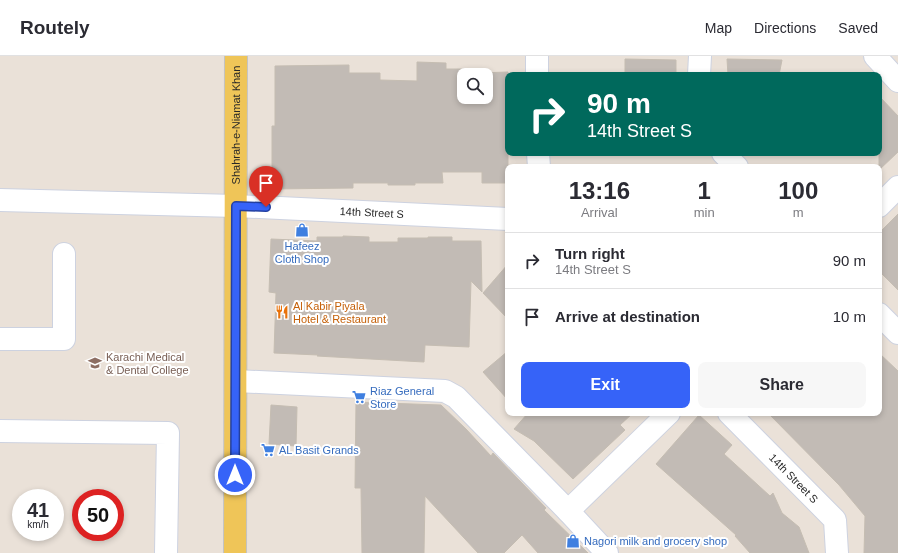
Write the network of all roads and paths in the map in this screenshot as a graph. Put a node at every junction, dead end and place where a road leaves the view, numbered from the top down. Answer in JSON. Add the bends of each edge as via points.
{"nodes":[{"id":1,"x":236,"y":56,"type":"edge"},
{"id":2,"x":536,"y":56,"type":"edge"},
{"id":3,"x":700,"y":56,"type":"edge"},
{"id":4,"x":875,"y":56,"type":"edge"},
{"id":5,"x":537,"y":72,"type":"edge"},
{"id":6,"x":700,"y":72,"type":"edge"},
{"id":7,"x":898,"y":81,"type":"edge"},
{"id":8,"x":726,"y":156,"type":"edge"},
{"id":9,"x":734,"y":164,"type":"edge"},
{"id":10,"x":898,"y":187,"type":"edge"},
{"id":11,"x":0,"y":200,"type":"edge"},
{"id":12,"x":882,"y":203,"type":"edge"},
{"id":13,"x":236,"y":206,"type":"junction"},
{"id":14,"x":505,"y":219,"type":"edge"},
{"id":15,"x":64,"y":254,"type":"dead end"},
{"id":16,"x":882,"y":317,"type":"edge"},
{"id":17,"x":898,"y":333,"type":"edge"},
{"id":18,"x":0,"y":340,"type":"edge"},
{"id":19,"x":236,"y":381,"type":"junction"},
{"id":20,"x":666,"y":416,"type":"edge"},
{"id":21,"x":732,"y":416,"type":"edge"},
{"id":22,"x":0,"y":431,"type":"edge"},
{"id":23,"x":568,"y":511,"type":"junction"},
{"id":24,"x":166,"y":553,"type":"edge"},
{"id":25,"x":235,"y":553,"type":"edge"},
{"id":26,"x":607,"y":553,"type":"edge"},
{"id":27,"x":837,"y":553,"type":"edge"}],
"edges":[{"from":1,"to":13,"type":"main road","name":"Shahrah-e-Niamat Khan"},
{"from":2,"to":5,"type":"street"},
{"from":3,"to":6,"type":"street"},
{"from":4,"to":7,"type":"street"},
{"from":8,"to":9,"type":"street"},
{"from":10,"to":12,"type":"street"},
{"from":11,"to":13,"type":"street","name":"14th Street S"},
{"from":13,"to":14,"type":"street","name":"14th Street S"},
{"from":13,"to":19,"type":"main road","name":"Shahrah-e-Niamat Khan"},
{"from":15,"to":18,"type":"street","via":[[64,339]]},
{"from":16,"to":17,"type":"street"},
{"from":19,"to":23,"type":"street","via":[[445,391],[456,397]]},
{"from":19,"to":25,"type":"main road","name":"Shahrah-e-Niamat Khan"},
{"from":20,"to":23,"type":"street"},
{"from":21,"to":27,"type":"street","name":"14th Street S","via":[[835,520]]},
{"from":22,"to":24,"type":"street","via":[[168,433]]},
{"from":23,"to":26,"type":"street"}]}
